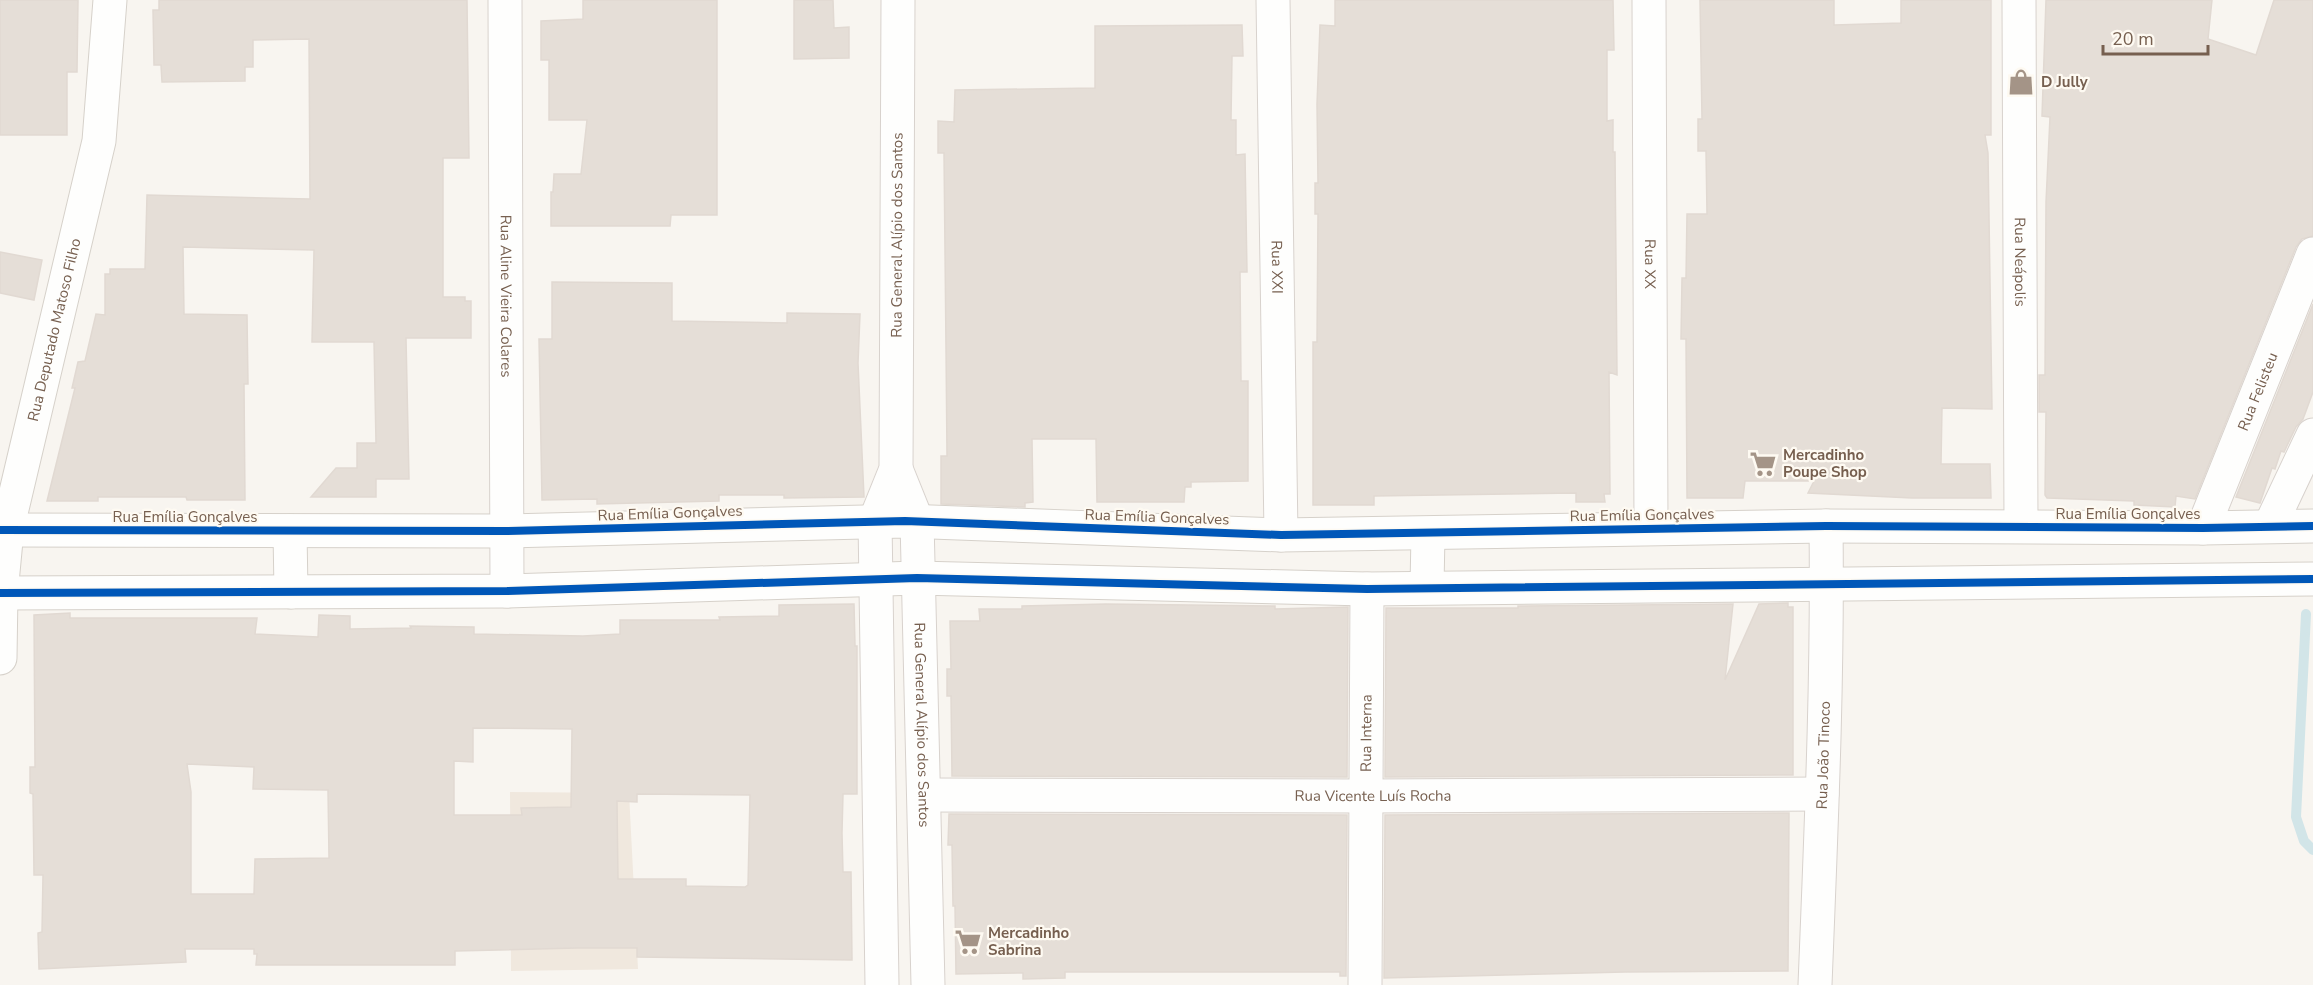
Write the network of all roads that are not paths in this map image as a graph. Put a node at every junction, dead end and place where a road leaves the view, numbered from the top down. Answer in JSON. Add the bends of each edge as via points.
{"nodes":[{"id":1,"x":110,"y":0,"type":"edge"},
{"id":2,"x":505,"y":0,"type":"edge"},
{"id":3,"x":898,"y":0,"type":"edge"},
{"id":4,"x":1273,"y":0,"type":"edge"},
{"id":5,"x":1649,"y":0,"type":"edge"},
{"id":6,"x":2019,"y":0,"type":"edge"},
{"id":7,"x":2313,"y":254,"type":"edge"},
{"id":8,"x":2313,"y":435,"type":"edge"},
{"id":9,"x":896,"y":469,"type":"junction"},
{"id":10,"x":875,"y":521,"type":"junction"},
{"id":11,"x":917,"y":521,"type":"junction"},
{"id":12,"x":1826,"y":526,"type":"junction"},
{"id":13,"x":2021,"y":526,"type":"junction"},
{"id":14,"x":2270,"y":526,"type":"junction"},
{"id":15,"x":2313,"y":526,"type":"edge"},
{"id":16,"x":1652,"y":527,"type":"junction"},
{"id":17,"x":2203,"y":528,"type":"junction"},
{"id":18,"x":3,"y":530,"type":"edge"},
{"id":19,"x":290,"y":531,"type":"junction"},
{"id":20,"x":507,"y":531,"type":"junction"},
{"id":21,"x":1428,"y":534,"type":"junction"},
{"id":22,"x":1281,"y":535,"type":"junction"},
{"id":23,"x":877,"y":578,"type":"junction"},
{"id":24,"x":917,"y":578,"type":"junction"},
{"id":25,"x":2313,"y":579,"type":"edge"},
{"id":26,"x":1827,"y":582,"type":"junction"},
{"id":27,"x":1427,"y":587,"type":"junction"},
{"id":28,"x":1367,"y":589,"type":"junction"},
{"id":29,"x":507,"y":591,"type":"junction"},
{"id":30,"x":291,"y":592,"type":"junction"},
{"id":31,"x":1,"y":593,"type":"edge"},
{"id":32,"x":0,"y":658,"type":"edge"},
{"id":33,"x":1822,"y":794,"type":"junction"},
{"id":34,"x":925,"y":795,"type":"junction"},
{"id":35,"x":1366,"y":796,"type":"junction"},
{"id":36,"x":882,"y":985,"type":"edge"},
{"id":37,"x":928,"y":985,"type":"edge"},
{"id":38,"x":1365,"y":985,"type":"edge"},
{"id":39,"x":1815,"y":985,"type":"edge"}],
"edges":[{"from":1,"to":18,"type":"street","name":"Rua Deputado Matoso Filho","via":[[99,141]]},
{"from":2,"to":20,"type":"street","name":"Rua Aline Vieira Colares"},
{"from":3,"to":9,"type":"street","name":"Rua General Alípio dos Santos"},
{"from":4,"to":22,"type":"street","name":"Rua XXI"},
{"from":5,"to":16,"type":"street","name":"Rua XX"},
{"from":6,"to":13,"type":"street","name":"Rua Neápolis"},
{"from":7,"to":17,"type":"street","name":"Rua Felisteu"},
{"from":8,"to":14,"type":"street"},
{"from":9,"to":10,"type":"street","name":"Rua General Alípio dos Santos"},
{"from":9,"to":11,"type":"street","name":"Rua General Alípio dos Santos"},
{"from":10,"to":11,"type":"street","name":"Rua Emília Gonçalves"},
{"from":10,"to":20,"type":"street","name":"Rua Emília Gonçalves"},
{"from":10,"to":23,"type":"street","name":"Rua General Alípio dos Santos"},
{"from":11,"to":22,"type":"street","name":"Rua Emília Gonçalves"},
{"from":11,"to":24,"type":"street","name":"Rua General Alípio dos Santos"},
{"from":12,"to":13,"type":"street","name":"Rua Emília Gonçalves"},
{"from":12,"to":16,"type":"street","name":"Rua Emília Gonçalves"},
{"from":12,"to":26,"type":"street","name":"Rua João Tinoco"},
{"from":13,"to":17,"type":"street","name":"Rua Emília Gonçalves"},
{"from":14,"to":15,"type":"street","name":"Rua Emília Gonçalves"},
{"from":14,"to":17,"type":"street","name":"Rua Emília Gonçalves"},
{"from":16,"to":21,"type":"street","name":"Rua Emília Gonçalves"},
{"from":18,"to":19,"type":"street","name":"Rua Emília Gonçalves"},
{"from":18,"to":31,"type":"street","name":"Rua Deputado Matoso Filho"},
{"from":19,"to":20,"type":"street","name":"Rua Emília Gonçalves"},
{"from":19,"to":30,"type":"street"},
{"from":20,"to":29,"type":"street","name":"Rua Aline Vieira Colares"},
{"from":21,"to":22,"type":"street","name":"Rua Emília Gonçalves"},
{"from":21,"to":27,"type":"street"},
{"from":23,"to":24,"type":"street"},
{"from":23,"to":29,"type":"street"},
{"from":23,"to":36,"type":"street","name":"Rua General Alípio dos Santos"},
{"from":24,"to":28,"type":"street"},
{"from":24,"to":34,"type":"street","name":"Rua General Alípio dos Santos"},
{"from":25,"to":26,"type":"street"},
{"from":26,"to":27,"type":"street"},
{"from":26,"to":33,"type":"street","name":"Rua João Tinoco"},
{"from":27,"to":28,"type":"street"},
{"from":28,"to":35,"type":"street","name":"Rua Interna"},
{"from":29,"to":30,"type":"street"},
{"from":30,"to":31,"type":"street"},
{"from":31,"to":32,"type":"street","name":"Rua Deputado Matoso Filho"},
{"from":33,"to":35,"type":"street","name":"Rua Vicente Luís Rocha"},
{"from":33,"to":39,"type":"street","name":"Rua João Tinoco"},
{"from":34,"to":35,"type":"street","name":"Rua Vicente Luís Rocha"},
{"from":34,"to":37,"type":"street","name":"Rua General Alípio dos Santos"},
{"from":35,"to":38,"type":"street","name":"Rua Interna"}]}
